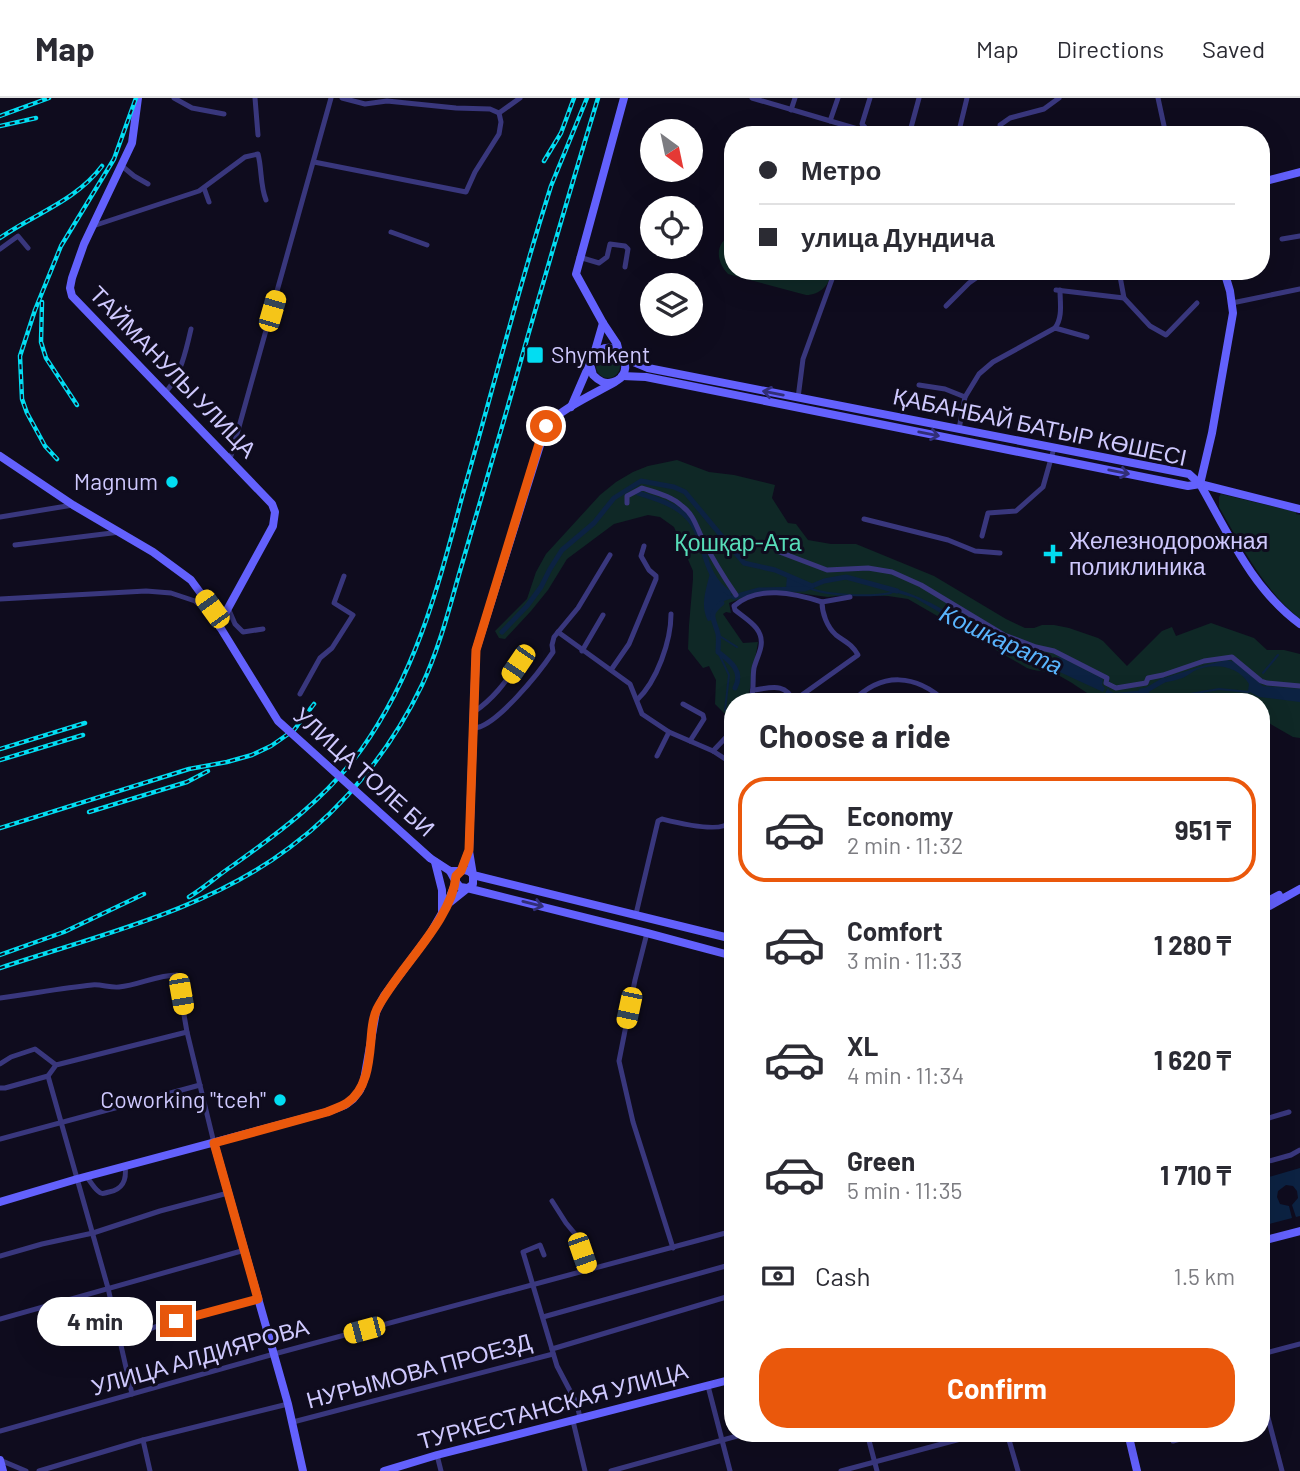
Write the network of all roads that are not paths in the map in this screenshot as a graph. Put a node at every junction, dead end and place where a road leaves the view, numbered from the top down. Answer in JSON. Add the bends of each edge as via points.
{"nodes":[{"id":1,"x":138,"y":98,"type":"edge"},
{"id":2,"x":174,"y":98,"type":"edge"},
{"id":3,"x":255,"y":98,"type":"edge"},
{"id":4,"x":331,"y":98,"type":"edge"},
{"id":5,"x":342,"y":98,"type":"edge"},
{"id":6,"x":520,"y":98,"type":"edge"},
{"id":7,"x":624,"y":98,"type":"edge"},
{"id":8,"x":754,"y":98,"type":"edge"},
{"id":9,"x":795,"y":98,"type":"edge"},
{"id":10,"x":838,"y":98,"type":"edge"},
{"id":11,"x":870,"y":98,"type":"edge"},
{"id":12,"x":919,"y":98,"type":"edge"},
{"id":13,"x":967,"y":98,"type":"edge"},
{"id":14,"x":1059,"y":98,"type":"edge"},
{"id":15,"x":1158,"y":98,"type":"edge"},
{"id":16,"x":353,"y":100,"type":"edge"},
{"id":17,"x":791,"y":110,"type":"junction"},
{"id":18,"x":499,"y":113,"type":"junction"},
{"id":19,"x":224,"y":114,"type":"dead end"},
{"id":20,"x":830,"y":121,"type":"junction"},
{"id":21,"x":846,"y":126,"type":"edge"},
{"id":22,"x":864,"y":126,"type":"edge"},
{"id":23,"x":911,"y":126,"type":"edge"},
{"id":24,"x":960,"y":126,"type":"edge"},
{"id":25,"x":1000,"y":126,"type":"edge"},
{"id":26,"x":1164,"y":126,"type":"edge"},
{"id":27,"x":258,"y":135,"type":"dead end"},
{"id":28,"x":314,"y":162,"type":"junction"},
{"id":29,"x":122,"y":166,"type":"junction"},
{"id":30,"x":1300,"y":173,"type":"edge"},
{"id":31,"x":1270,"y":180,"type":"edge"},
{"id":32,"x":148,"y":184,"type":"dead end"},
{"id":33,"x":204,"y":188,"type":"junction"},
{"id":34,"x":266,"y":200,"type":"dead end"},
{"id":35,"x":209,"y":202,"type":"dead end"},
{"id":36,"x":93,"y":226,"type":"junction"},
{"id":37,"x":391,"y":232,"type":"dead end"},
{"id":38,"x":1300,"y":236,"type":"edge"},
{"id":39,"x":1282,"y":239,"type":"dead end"},
{"id":40,"x":427,"y":245,"type":"dead end"},
{"id":41,"x":28,"y":248,"type":"dead end"},
{"id":42,"x":0,"y":249,"type":"edge"},
{"id":43,"x":579,"y":257,"type":"junction"},
{"id":44,"x":625,"y":267,"type":"dead end"},
{"id":45,"x":832,"y":280,"type":"edge"},
{"id":46,"x":973,"y":280,"type":"edge"},
{"id":47,"x":1121,"y":280,"type":"edge"},
{"id":48,"x":1226,"y":280,"type":"edge"},
{"id":49,"x":1300,"y":289,"type":"edge"},
{"id":50,"x":1124,"y":298,"type":"junction"},
{"id":51,"x":1197,"y":303,"type":"dead end"},
{"id":52,"x":1232,"y":303,"type":"junction"},
{"id":53,"x":946,"y":306,"type":"dead end"},
{"id":54,"x":1055,"y":328,"type":"junction"},
{"id":55,"x":191,"y":329,"type":"dead end"},
{"id":56,"x":605,"y":333,"type":"junction"},
{"id":57,"x":1087,"y":337,"type":"dead end"},
{"id":58,"x":621,"y":355,"type":"junction"},
{"id":59,"x":592,"y":360,"type":"junction"},
{"id":60,"x":619,"y":379,"type":"junction"},
{"id":61,"x":581,"y":385,"type":"junction"},
{"id":62,"x":919,"y":385,"type":"dead end"},
{"id":63,"x":166,"y":393,"type":"junction"},
{"id":64,"x":593,"y":394,"type":"junction"},
{"id":65,"x":965,"y":397,"type":"junction"},
{"id":66,"x":798,"y":398,"type":"junction"},
{"id":67,"x":571,"y":407,"type":"junction"},
{"id":68,"x":959,"y":429,"type":"junction"},
{"id":69,"x":1054,"y":448,"type":"junction"},
{"id":70,"x":0,"y":456,"type":"edge"},
{"id":71,"x":1052,"y":458,"type":"junction"},
{"id":72,"x":230,"y":459,"type":"junction"},
{"id":73,"x":1200,"y":484,"type":"junction"},
{"id":74,"x":627,"y":503,"type":"dead end"},
{"id":75,"x":73,"y":505,"type":"junction"},
{"id":76,"x":1300,"y":509,"type":"edge"},
{"id":77,"x":0,"y":517,"type":"edge"},
{"id":78,"x":864,"y":519,"type":"dead end"},
{"id":79,"x":120,"y":533,"type":"junction"},
{"id":80,"x":982,"y":536,"type":"dead end"},
{"id":81,"x":15,"y":545,"type":"dead end"},
{"id":82,"x":644,"y":546,"type":"dead end"},
{"id":83,"x":777,"y":551,"type":"dead end"},
{"id":84,"x":1000,"y":553,"type":"dead end"},
{"id":85,"x":610,"y":555,"type":"dead end"},
{"id":86,"x":344,"y":576,"type":"dead end"},
{"id":87,"x":736,"y":594,"type":"dead end"},
{"id":88,"x":850,"y":597,"type":"dead end"},
{"id":89,"x":0,"y":599,"type":"edge"},
{"id":90,"x":822,"y":602,"type":"junction"},
{"id":91,"x":228,"y":608,"type":"junction"},
{"id":92,"x":671,"y":614,"type":"dead end"},
{"id":93,"x":603,"y":615,"type":"dead end"},
{"id":94,"x":220,"y":624,"type":"junction"},
{"id":95,"x":1300,"y":624,"type":"edge"},
{"id":96,"x":263,"y":629,"type":"dead end"},
{"id":97,"x":558,"y":632,"type":"junction"},
{"id":98,"x":582,"y":651,"type":"junction"},
{"id":99,"x":518,"y":664,"type":"dead end"},
{"id":100,"x":611,"y":670,"type":"junction"},
{"id":101,"x":1300,"y":686,"type":"edge"},
{"id":102,"x":753,"y":690,"type":"junction"},
{"id":103,"x":752,"y":693,"type":"edge"},
{"id":104,"x":789,"y":693,"type":"edge"},
{"id":105,"x":803,"y":693,"type":"edge"},
{"id":106,"x":863,"y":693,"type":"edge"},
{"id":107,"x":935,"y":693,"type":"edge"},
{"id":108,"x":300,"y":694,"type":"dead end"},
{"id":109,"x":637,"y":700,"type":"junction"},
{"id":110,"x":683,"y":704,"type":"dead end"},
{"id":111,"x":474,"y":712,"type":"junction"},
{"id":112,"x":473,"y":728,"type":"junction"},
{"id":113,"x":668,"y":732,"type":"junction"},
{"id":114,"x":724,"y":739,"type":"edge"},
{"id":115,"x":690,"y":741,"type":"junction"},
{"id":116,"x":713,"y":751,"type":"junction"},
{"id":117,"x":657,"y":756,"type":"dead end"},
{"id":118,"x":724,"y":758,"type":"edge"},
{"id":119,"x":724,"y":825,"type":"edge"},
{"id":120,"x":469,"y":850,"type":"junction"},
{"id":121,"x":433,"y":860,"type":"junction"},
{"id":122,"x":450,"y":871,"type":"junction"},
{"id":123,"x":461,"y":871,"type":"junction"},
{"id":124,"x":473,"y":875,"type":"junction"},
{"id":125,"x":456,"y":882,"type":"junction"},
{"id":126,"x":1300,"y":883,"type":"edge"},
{"id":127,"x":467,"y":888,"type":"junction"},
{"id":128,"x":1300,"y":889,"type":"edge"},
{"id":129,"x":1270,"y":900,"type":"edge"},
{"id":130,"x":1270,"y":906,"type":"edge"},
{"id":131,"x":444,"y":910,"type":"junction"},
{"id":132,"x":636,"y":914,"type":"junction"},
{"id":133,"x":651,"y":917,"type":"junction"},
{"id":134,"x":647,"y":933,"type":"junction"},
{"id":135,"x":724,"y":937,"type":"edge"},
{"id":136,"x":724,"y":954,"type":"edge"},
{"id":137,"x":0,"y":998,"type":"edge"},
{"id":138,"x":187,"y":1032,"type":"junction"},
{"id":139,"x":0,"y":1064,"type":"edge"},
{"id":140,"x":56,"y":1065,"type":"junction"},
{"id":141,"x":48,"y":1076,"type":"junction"},
{"id":142,"x":200,"y":1085,"type":"junction"},
{"id":143,"x":0,"y":1088,"type":"edge"},
{"id":144,"x":1289,"y":1112,"type":"dead end"},
{"id":145,"x":1270,"y":1118,"type":"edge"},
{"id":146,"x":61,"y":1122,"type":"junction"},
{"id":147,"x":0,"y":1139,"type":"edge"},
{"id":148,"x":214,"y":1143,"type":"junction"},
{"id":149,"x":1300,"y":1150,"type":"edge"},
{"id":150,"x":1270,"y":1161,"type":"edge"},
{"id":151,"x":125,"y":1167,"type":"junction"},
{"id":152,"x":87,"y":1177,"type":"junction"},
{"id":153,"x":77,"y":1179,"type":"junction"},
{"id":154,"x":228,"y":1193,"type":"junction"},
{"id":155,"x":552,"y":1201,"type":"dead end"},
{"id":156,"x":0,"y":1202,"type":"edge"},
{"id":157,"x":1300,"y":1231,"type":"edge"},
{"id":158,"x":93,"y":1233,"type":"junction"},
{"id":159,"x":724,"y":1234,"type":"edge"},
{"id":160,"x":1270,"y":1239,"type":"edge"},
{"id":161,"x":673,"y":1248,"type":"junction"},
{"id":162,"x":245,"y":1250,"type":"junction"},
{"id":163,"x":544,"y":1255,"type":"dead end"},
{"id":164,"x":0,"y":1256,"type":"edge"},
{"id":165,"x":724,"y":1267,"type":"edge"},
{"id":166,"x":589,"y":1270,"type":"junction"},
{"id":167,"x":534,"y":1285,"type":"junction"},
{"id":168,"x":108,"y":1288,"type":"junction"},
{"id":169,"x":724,"y":1298,"type":"edge"},
{"id":170,"x":258,"y":1299,"type":"junction"},
{"id":171,"x":543,"y":1317,"type":"junction"},
{"id":172,"x":0,"y":1319,"type":"edge"},
{"id":173,"x":120,"y":1339,"type":"junction"},
{"id":174,"x":1300,"y":1344,"type":"edge"},
{"id":175,"x":552,"y":1352,"type":"junction"},
{"id":176,"x":1270,"y":1352,"type":"edge"},
{"id":177,"x":274,"y":1354,"type":"junction"},
{"id":178,"x":724,"y":1382,"type":"edge"},
{"id":179,"x":708,"y":1386,"type":"junction"},
{"id":180,"x":132,"y":1394,"type":"junction"},
{"id":181,"x":288,"y":1404,"type":"junction"},
{"id":182,"x":576,"y":1420,"type":"junction"},
{"id":183,"x":293,"y":1422,"type":"junction"},
{"id":184,"x":0,"y":1431,"type":"edge"},
{"id":185,"x":1270,"y":1433,"type":"edge"},
{"id":186,"x":143,"y":1440,"type":"junction"},
{"id":187,"x":722,"y":1441,"type":"junction"},
{"id":188,"x":869,"y":1442,"type":"edge"},
{"id":189,"x":949,"y":1442,"type":"edge"},
{"id":190,"x":1010,"y":1442,"type":"edge"},
{"id":191,"x":1130,"y":1442,"type":"edge"},
{"id":192,"x":437,"y":1455,"type":"junction"},
{"id":193,"x":874,"y":1462,"type":"junction"},
{"id":194,"x":1,"y":1466,"type":"edge"},
{"id":195,"x":26,"y":1471,"type":"edge"},
{"id":196,"x":39,"y":1471,"type":"edge"},
{"id":197,"x":150,"y":1471,"type":"edge"},
{"id":198,"x":303,"y":1471,"type":"edge"},
{"id":199,"x":384,"y":1471,"type":"edge"},
{"id":200,"x":441,"y":1471,"type":"edge"},
{"id":201,"x":585,"y":1471,"type":"edge"},
{"id":202,"x":611,"y":1471,"type":"edge"},
{"id":203,"x":730,"y":1471,"type":"edge"},
{"id":204,"x":841,"y":1471,"type":"edge"},
{"id":205,"x":877,"y":1471,"type":"edge"},
{"id":206,"x":1018,"y":1471,"type":"edge"},
{"id":207,"x":1137,"y":1471,"type":"edge"},
{"id":208,"x":1282,"y":1471,"type":"edge"}],
"edges":[{"from":1,"to":29,"type":"main road","name":"ТАЙМАНУЛЫ УЛИЦА","via":[[132,143]]},
{"from":2,"to":19,"type":"street","via":[[192,108]]},
{"from":3,"to":27,"type":"street"},
{"from":4,"to":28,"type":"street"},
{"from":5,"to":16,"type":"street"},
{"from":6,"to":18,"type":"street"},
{"from":7,"to":43,"type":"main road"},
{"from":8,"to":17,"type":"street"},
{"from":9,"to":17,"type":"street"},
{"from":10,"to":20,"type":"street"},
{"from":11,"to":22,"type":"street"},
{"from":12,"to":23,"type":"street"},
{"from":13,"to":24,"type":"street"},
{"from":14,"to":25,"type":"street"},
{"from":15,"to":26,"type":"street"},
{"from":16,"to":18,"type":"street"},
{"from":17,"to":20,"type":"street"},
{"from":18,"to":28,"type":"street","via":[[499,134],[466,192]]},
{"from":20,"to":21,"type":"street"},
{"from":28,"to":72,"type":"street"},
{"from":29,"to":32,"type":"street"},
{"from":29,"to":36,"type":"main road","name":"ТАЙМАНУЛЫ УЛИЦА"},
{"from":30,"to":31,"type":"main road"},
{"from":33,"to":34,"type":"street","via":[[245,157],[258,154]]},
{"from":33,"to":35,"type":"street"},
{"from":33,"to":36,"type":"street"},
{"from":36,"to":63,"type":"main road","name":"ТАЙМАНУЛЫ УЛИЦА","via":[[72,278],[72,296]]},
{"from":37,"to":40,"type":"street"},
{"from":38,"to":39,"type":"street"},
{"from":41,"to":42,"type":"street","via":[[18,236]]},
{"from":43,"to":44,"type":"street","via":[[599,263],[607,257],[610,244],[625,246]]},
{"from":43,"to":56,"type":"main road","via":[[577,279]]},
{"from":45,"to":66,"type":"street","via":[[803,359]]},
{"from":46,"to":53,"type":"street"},
{"from":47,"to":50,"type":"street"},
{"from":48,"to":52,"type":"main road"},
{"from":49,"to":52,"type":"street"},
{"from":50,"to":51,"type":"street","via":[[1150,326],[1166,335]]},
{"from":50,"to":54,"type":"street","via":[[1058,290],[1060,315]]},
{"from":52,"to":73,"type":"main road"},
{"from":54,"to":57,"type":"street"},
{"from":54,"to":65,"type":"street","via":[[993,362]]},
{"from":55,"to":63,"type":"street","via":[[175,382]]},
{"from":56,"to":58,"type":"main road"},
{"from":56,"to":59,"type":"main road"},
{"from":58,"to":59,"type":"main road","via":[[605,348]]},
{"from":58,"to":60,"type":"main road","via":[[625,367]]},
{"from":66,"to":58,"type":"main road","name":"ҚАБАНБАЙ БАТЫР КӨШЕСІ","one_way":true,"via":[[648,368]]},
{"from":59,"to":60,"type":"main road","via":[[597,380]]},
{"from":59,"to":61,"type":"main road"},
{"from":60,"to":64,"type":"main road"},
{"from":60,"to":71,"type":"main road","name":"ҚАБАНБАЙ БАТЫР КӨШЕСІ","one_way":true,"via":[[646,377]]},
{"from":61,"to":64,"type":"main road"},
{"from":61,"to":67,"type":"main road"},
{"from":62,"to":65,"type":"street"},
{"from":63,"to":72,"type":"main road","name":"ТАЙМАНУЛЫ УЛИЦА"},
{"from":64,"to":67,"type":"main road"},
{"from":65,"to":68,"type":"street"},
{"from":66,"to":68,"type":"main road","name":"ҚАБАНБАЙ БАТЫР КӨШЕСІ"},
{"from":67,"to":111,"type":"main road","via":[[542,434],[476,650]]},
{"from":68,"to":69,"type":"main road","name":"ҚАБАНБАЙ БАТЫР КӨШЕСІ"},
{"from":69,"to":71,"type":"street"},
{"from":69,"to":73,"type":"main road","name":"ҚАБАНБАЙ БАТЫР КӨШЕСІ","via":[[1189,474]]},
{"from":70,"to":75,"type":"main road","name":"УЛИЦА ТОЛЕ БИ"},
{"from":71,"to":73,"type":"main road","name":"ҚАБАНБАЙ БАТЫР КӨШЕСІ","one_way":true,"via":[[1188,486]]},
{"from":71,"to":80,"type":"street","via":[[1043,487],[1016,511],[988,513]]},
{"from":72,"to":91,"type":"main road","name":"ТАЙМАНУЛЫ УЛИЦА","via":[[272,504],[275,519]]},
{"from":73,"to":76,"type":"main road"},
{"from":73,"to":95,"type":"main road","via":[[1252,573]]},
{"from":74,"to":87,"type":"street","via":[[627,496],[642,488],[681,505],[695,520]]},
{"from":75,"to":77,"type":"street"},
{"from":75,"to":79,"type":"main road","name":"УЛИЦА ТОЛЕ БИ"},
{"from":78,"to":84,"type":"street","via":[[975,551]]},
{"from":79,"to":81,"type":"street"},
{"from":79,"to":94,"type":"main road","name":"УЛИЦА ТОЛЕ БИ","via":[[191,580]]},
{"from":82,"to":100,"type":"street","via":[[641,556],[656,579],[629,645]]},
{"from":83,"to":101,"type":"street","via":[[827,570],[892,572],[1004,635],[1054,651],[1107,678],[1106,683],[1116,688],[1232,657],[1261,681]]},
{"from":85,"to":97,"type":"street"},
{"from":86,"to":108,"type":"street","via":[[334,603],[353,615]]},
{"from":88,"to":90,"type":"street"},
{"from":89,"to":94,"type":"street","via":[[172,593],[195,601]]},
{"from":90,"to":102,"type":"street","via":[[778,593],[756,594],[734,606],[761,636]]},
{"from":90,"to":105,"type":"street","via":[[822,612],[834,634],[858,655]]},
{"from":91,"to":94,"type":"main road","name":"ТАЙМАНУЛЫ УЛИЦА"},
{"from":91,"to":96,"type":"street","via":[[243,632]]},
{"from":92,"to":109,"type":"street","via":[[656,673]]},
{"from":93,"to":98,"type":"street"},
{"from":94,"to":121,"type":"main road","name":"УЛИЦА ТОЛЕ БИ","bridge":true,"via":[[278,721]]},
{"from":97,"to":98,"type":"street"},
{"from":97,"to":112,"type":"street","via":[[553,652],[533,679],[489,723]]},
{"from":98,"to":100,"type":"street"},
{"from":99,"to":111,"type":"street","via":[[502,688]]},
{"from":100,"to":109,"type":"street","via":[[630,684]]},
{"from":102,"to":103,"type":"street"},
{"from":102,"to":104,"type":"street","via":[[784,688]]},
{"from":106,"to":107,"type":"street","via":[[872,685],[903,679]]},
{"from":109,"to":113,"type":"street","via":[[642,714]]},
{"from":110,"to":115,"type":"street","via":[[704,719]]},
{"from":111,"to":112,"type":"main road"},
{"from":112,"to":120,"type":"main road"},
{"from":113,"to":115,"type":"street"},
{"from":113,"to":117,"type":"street"},
{"from":114,"to":116,"type":"street"},
{"from":115,"to":116,"type":"street"},
{"from":116,"to":118,"type":"street"},
{"from":119,"to":132,"type":"street","via":[[657,821]]},
{"from":120,"to":123,"type":"main road"},
{"from":120,"to":124,"type":"main road"},
{"from":121,"to":122,"type":"main road","name":"УЛИЦА ТОЛЕ БИ"},
{"from":121,"to":131,"type":"main road"},
{"from":122,"to":123,"type":"main road"},
{"from":122,"to":125,"type":"main road"},
{"from":123,"to":124,"type":"main road"},
{"from":123,"to":125,"type":"main road"},
{"from":124,"to":127,"type":"main road"},
{"from":124,"to":132,"type":"main road"},
{"from":125,"to":127,"type":"main road"},
{"from":125,"to":131,"type":"main road"},
{"from":126,"to":129,"type":"main road"},
{"from":127,"to":131,"type":"main road"},
{"from":127,"to":134,"type":"main road","one_way":true},
{"from":128,"to":130,"type":"main road"},
{"from":131,"to":148,"type":"main road","via":[[376,1012],[364,1080],[354,1098],[327,1112]]},
{"from":132,"to":133,"type":"main road"},
{"from":133,"to":134,"type":"main road"},
{"from":133,"to":135,"type":"main road"},
{"from":134,"to":136,"type":"main road"},
{"from":134,"to":161,"type":"street","via":[[619,1061]]},
{"from":137,"to":138,"type":"street","via":[[96,985],[118,987],[177,975]]},
{"from":138,"to":140,"type":"street"},
{"from":138,"to":142,"type":"street"},
{"from":139,"to":140,"type":"street","via":[[35,1049]]},
{"from":140,"to":141,"type":"street"},
{"from":141,"to":143,"type":"street"},
{"from":141,"to":146,"type":"street"},
{"from":142,"to":146,"type":"street"},
{"from":142,"to":148,"type":"street"},
{"from":144,"to":145,"type":"street"},
{"from":146,"to":147,"type":"street"},
{"from":146,"to":153,"type":"street"},
{"from":148,"to":151,"type":"main road"},
{"from":148,"to":154,"type":"main road"},
{"from":149,"to":150,"type":"street"},
{"from":151,"to":152,"type":"main road"},
{"from":151,"to":152,"type":"street","via":[[125,1180],[116,1191],[103,1194]]},
{"from":152,"to":153,"type":"main road"},
{"from":153,"to":156,"type":"main road"},
{"from":153,"to":158,"type":"street"},
{"from":154,"to":158,"type":"street"},
{"from":154,"to":162,"type":"main road"},
{"from":155,"to":166,"type":"street","via":[[576,1235]]},
{"from":157,"to":160,"type":"main road"},
{"from":158,"to":164,"type":"street"},
{"from":158,"to":168,"type":"street"},
{"from":159,"to":161,"type":"street","name":"УЛИЦА АЛДИЯРОВА"},
{"from":161,"to":166,"type":"street","name":"УЛИЦА АЛДИЯРОВА"},
{"from":162,"to":168,"type":"street"},
{"from":162,"to":170,"type":"main road"},
{"from":163,"to":167,"type":"street","via":[[540,1245],[523,1252]]},
{"from":165,"to":171,"type":"street"},
{"from":166,"to":167,"type":"street","name":"УЛИЦА АЛДИЯРОВА"},
{"from":167,"to":171,"type":"street"},
{"from":167,"to":177,"type":"street","name":"УЛИЦА АЛДИЯРОВА"},
{"from":168,"to":172,"type":"street"},
{"from":168,"to":173,"type":"street"},
{"from":169,"to":175,"type":"street","name":"НУРЫМОВА ПРОЕЗД"},
{"from":170,"to":173,"type":"street"},
{"from":170,"to":177,"type":"main road"},
{"from":171,"to":175,"type":"street"},
{"from":173,"to":180,"type":"street"},
{"from":174,"to":176,"type":"street"},
{"from":175,"to":182,"type":"street","via":[[577,1404]]},
{"from":175,"to":183,"type":"street","name":"НУРЫМОВА ПРОЕЗД"},
{"from":177,"to":180,"type":"street","name":"УЛИЦА АЛДИЯРОВА"},
{"from":177,"to":181,"type":"main road"},
{"from":178,"to":179,"type":"main road","name":"ТУРКЕСТАНСКАЯ УЛИЦА"},
{"from":179,"to":182,"type":"main road","name":"ТУРКЕСТАНСКАЯ УЛИЦА"},
{"from":179,"to":187,"type":"street"},
{"from":180,"to":184,"type":"street","name":"УЛИЦА АЛДИЯРОВА"},
{"from":181,"to":183,"type":"main road"},
{"from":181,"to":186,"type":"street"},
{"from":182,"to":192,"type":"main road","name":"ТУРКЕСТАНСКАЯ УЛИЦА"},
{"from":182,"to":201,"type":"street"},
{"from":183,"to":198,"type":"main road"},
{"from":185,"to":208,"type":"street"},
{"from":186,"to":196,"type":"street"},
{"from":186,"to":197,"type":"street"},
{"from":187,"to":202,"type":"street"},
{"from":187,"to":203,"type":"street"},
{"from":188,"to":193,"type":"street"},
{"from":189,"to":193,"type":"street"},
{"from":190,"to":206,"type":"street"},
{"from":191,"to":207,"type":"main road"},
{"from":192,"to":199,"type":"main road","name":"ТУРКЕСТАНСКАЯ УЛИЦА"},
{"from":192,"to":200,"type":"street"},
{"from":193,"to":204,"type":"street"},
{"from":193,"to":205,"type":"street"},
{"from":194,"to":195,"type":"street"}]}
